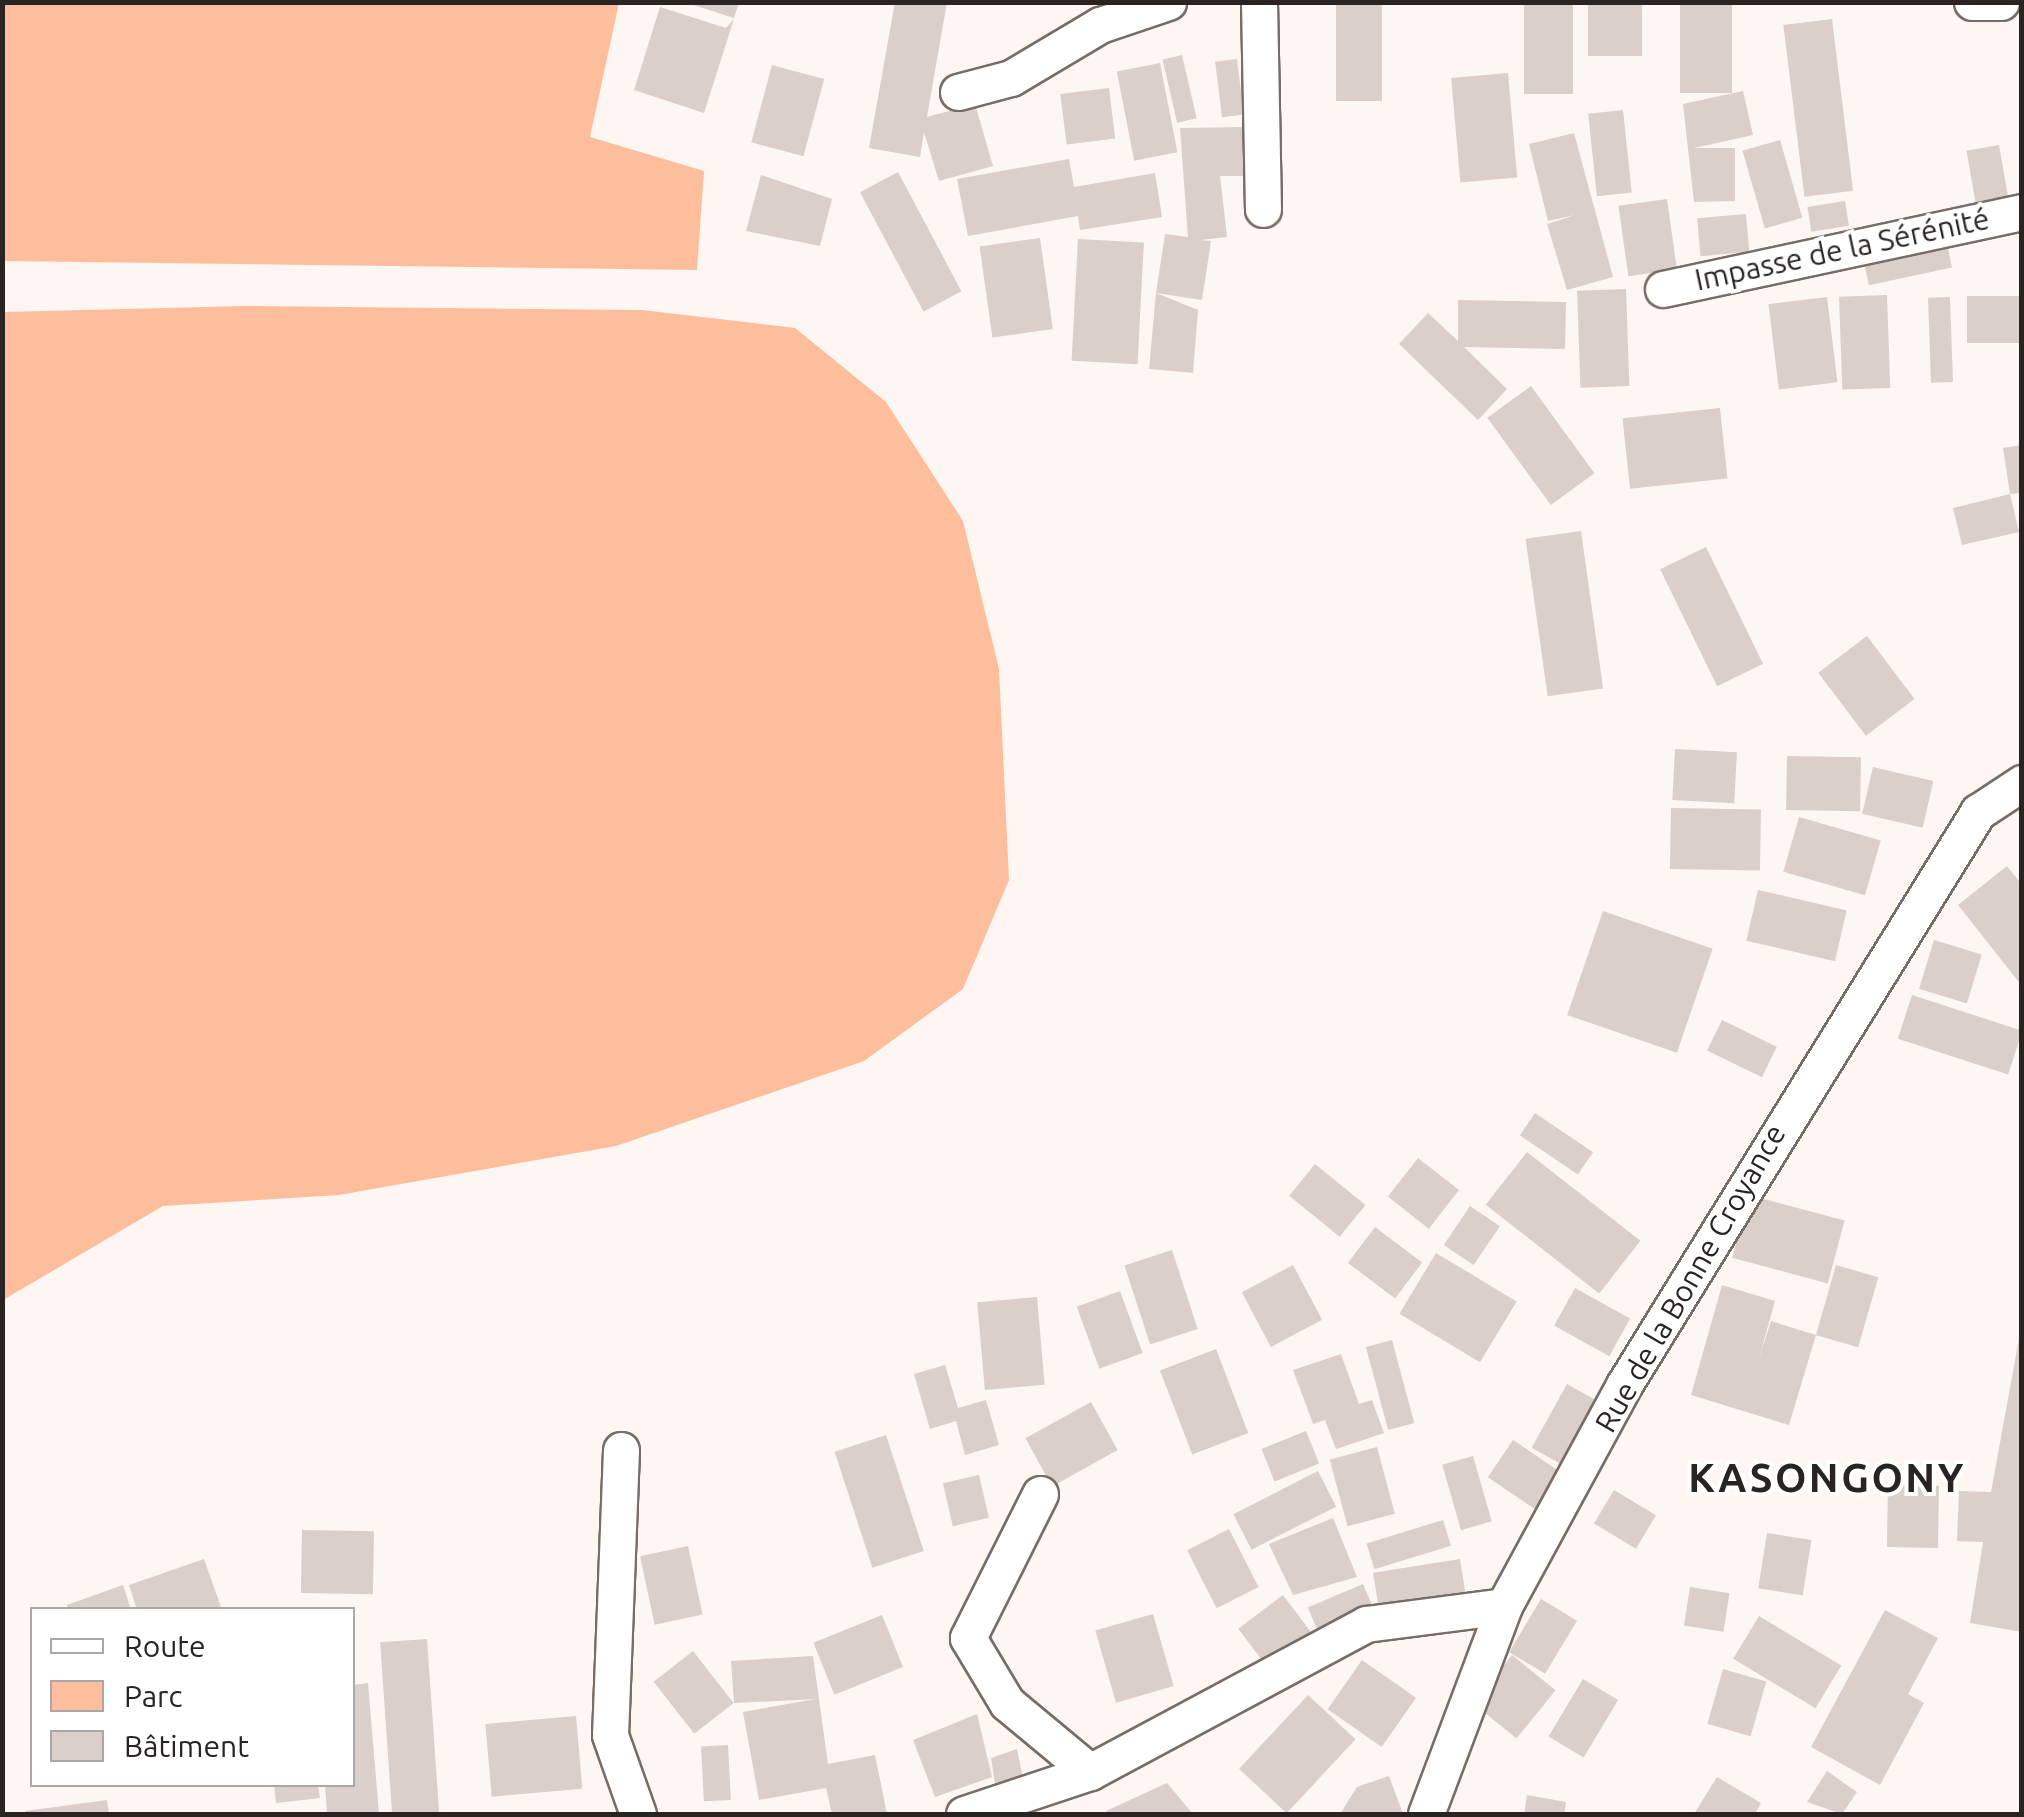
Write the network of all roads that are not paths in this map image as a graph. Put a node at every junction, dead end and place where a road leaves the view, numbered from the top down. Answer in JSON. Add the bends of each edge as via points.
{"nodes":[{"id":1,"x":1168,"y":2,"type":"edge"},
{"id":2,"x":1259,"y":2,"type":"edge"},
{"id":3,"x":1972,"y":2,"type":"edge"},
{"id":4,"x":2002,"y":2,"type":"edge"},
{"id":5,"x":958,"y":92,"type":"dead end"},
{"id":6,"x":1263,"y":209,"type":"dead end"},
{"id":7,"x":2022,"y":212,"type":"edge"},
{"id":8,"x":1663,"y":289,"type":"dead end"},
{"id":9,"x":2022,"y":782,"type":"edge"},
{"id":10,"x":621,"y":1450,"type":"dead end"},
{"id":11,"x":1040,"y":1494,"type":"dead end"},
{"id":12,"x":1504,"y":1606,"type":"junction"},
{"id":13,"x":1090,"y":1772,"type":"junction"},
{"id":14,"x":638,"y":1814,"type":"edge"},
{"id":15,"x":964,"y":1814,"type":"edge"},
{"id":16,"x":1426,"y":1814,"type":"edge"}],
"edges":[{"from":1,"to":5,"type":"street","via":[[1100,26],[1011,78]]},
{"from":2,"to":6,"type":"street"},
{"from":3,"to":4,"type":"street"},
{"from":7,"to":8,"type":"street","name":"Impasse de la Sérénité"},
{"from":9,"to":12,"type":"street","name":"Rue de la Bonne Croyance","via":[[1978,812],[1838,1027]]},
{"from":10,"to":14,"type":"street","via":[[610,1735]]},
{"from":11,"to":13,"type":"street","via":[[968,1638],[1007,1703]]},
{"from":12,"to":13,"type":"street","via":[[1366,1624]]},
{"from":12,"to":16,"type":"street","name":"Rue de la Bonne Croyance"},
{"from":13,"to":15,"type":"street"}]}
